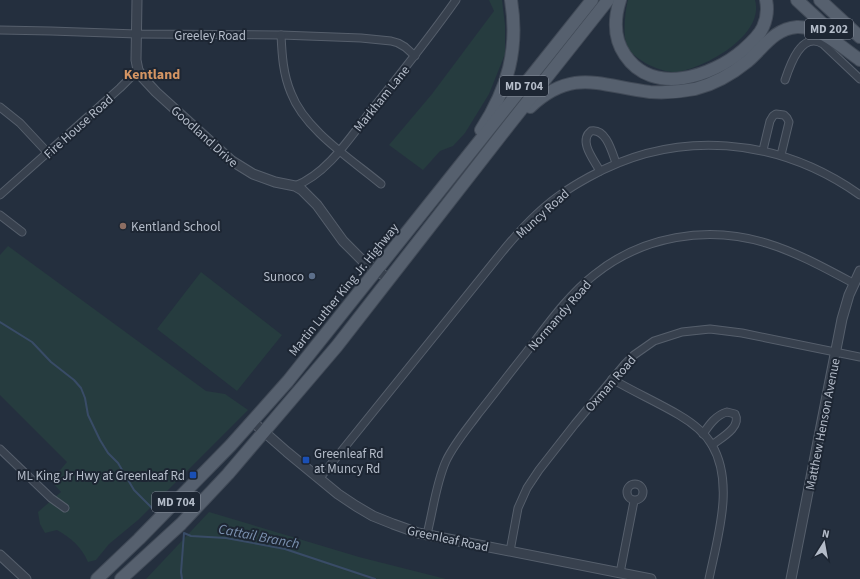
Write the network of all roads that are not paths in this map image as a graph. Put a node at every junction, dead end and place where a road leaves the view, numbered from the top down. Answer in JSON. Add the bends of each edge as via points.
{"nodes":[{"id":1,"x":137,"y":0,"type":"edge"},
{"id":2,"x":456,"y":0,"type":"edge"},
{"id":3,"x":511,"y":0,"type":"edge"},
{"id":4,"x":592,"y":0,"type":"edge"},
{"id":5,"x":608,"y":0,"type":"edge"},
{"id":6,"x":620,"y":0,"type":"edge"},
{"id":7,"x":766,"y":0,"type":"edge"},
{"id":8,"x":797,"y":0,"type":"edge"},
{"id":9,"x":820,"y":0,"type":"edge"},
{"id":10,"x":832,"y":0,"type":"edge"},
{"id":11,"x":844,"y":22,"type":"junction"},
{"id":12,"x":0,"y":30,"type":"edge"},
{"id":13,"x":137,"y":34,"type":"junction"},
{"id":14,"x":281,"y":35,"type":"junction"},
{"id":15,"x":860,"y":37,"type":"edge"},
{"id":16,"x":415,"y":56,"type":"junction"},
{"id":17,"x":860,"y":59,"type":"edge"},
{"id":18,"x":138,"y":70,"type":"junction"},
{"id":19,"x":860,"y":79,"type":"edge"},
{"id":20,"x":785,"y":80,"type":"dead end"},
{"id":21,"x":0,"y":107,"type":"edge"},
{"id":22,"x":340,"y":150,"type":"junction"},
{"id":23,"x":763,"y":150,"type":"junction"},
{"id":24,"x":48,"y":153,"type":"junction"},
{"id":25,"x":781,"y":155,"type":"junction"},
{"id":26,"x":482,"y":160,"type":"junction"},
{"id":27,"x":616,"y":163,"type":"junction"},
{"id":28,"x":600,"y":171,"type":"junction"},
{"id":29,"x":455,"y":172,"type":"junction"},
{"id":30,"x":381,"y":184,"type":"dead end"},
{"id":31,"x":295,"y":186,"type":"junction"},
{"id":32,"x":0,"y":195,"type":"edge"},
{"id":33,"x":860,"y":195,"type":"edge"},
{"id":34,"x":0,"y":215,"type":"edge"},
{"id":35,"x":22,"y":232,"type":"dead end"},
{"id":36,"x":377,"y":270,"type":"junction"},
{"id":37,"x":860,"y":271,"type":"edge"},
{"id":38,"x":389,"y":279,"type":"junction"},
{"id":39,"x":853,"y":283,"type":"junction"},
{"id":40,"x":835,"y":353,"type":"junction"},
{"id":41,"x":860,"y":357,"type":"edge"},
{"id":42,"x":612,"y":379,"type":"junction"},
{"id":43,"x":253,"y":422,"type":"junction"},
{"id":44,"x":264,"y":432,"type":"junction"},
{"id":45,"x":703,"y":434,"type":"junction"},
{"id":46,"x":712,"y":445,"type":"junction"},
{"id":47,"x":0,"y":449,"type":"edge"},
{"id":48,"x":319,"y":479,"type":"junction"},
{"id":49,"x":634,"y":501,"type":"dead end"},
{"id":50,"x":65,"y":508,"type":"dead end"},
{"id":51,"x":427,"y":534,"type":"junction"},
{"id":52,"x":510,"y":551,"type":"junction"},
{"id":53,"x":0,"y":555,"type":"edge"},
{"id":54,"x":620,"y":573,"type":"junction"},
{"id":55,"x":26,"y":579,"type":"edge"},
{"id":56,"x":97,"y":579,"type":"edge"},
{"id":57,"x":121,"y":579,"type":"edge"},
{"id":58,"x":651,"y":579,"type":"edge"},
{"id":59,"x":709,"y":579,"type":"edge"},
{"id":60,"x":791,"y":579,"type":"edge"}],
"edges":[{"from":1,"to":13,"type":"street"},
{"from":2,"to":16,"type":"street","name":"Markham Lane"},
{"from":3,"to":29,"type":"main road","via":[[514,30],[508,74],[488,119]]},
{"from":4,"to":29,"type":"main road","name":"Martin Luther King Jr. Highway","number":"MD 704"},
{"from":5,"to":26,"type":"main road","number":"MD 704"},
{"from":6,"to":7,"type":"main road","via":[[616,32],[627,58],[637,68],[650,75],[676,79],[695,76],[714,68],[734,57],[748,45],[763,27],[767,14]]},
{"from":8,"to":17,"type":"main road","number":"MD 202"},
{"from":9,"to":11,"type":"main road","number":"MD 202"},
{"from":10,"to":11,"type":"main road"},
{"from":11,"to":15,"type":"main road","number":"MD 202"},
{"from":12,"to":13,"type":"street","name":"Greeley Road"},
{"from":13,"to":14,"type":"street","name":"Greeley Road"},
{"from":13,"to":18,"type":"street"},
{"from":14,"to":16,"type":"street","name":"Greeley Road","via":[[391,41],[405,47]]},
{"from":14,"to":22,"type":"street","via":[[283,67],[299,110]]},
{"from":16,"to":22,"type":"street","name":"Markham Lane"},
{"from":17,"to":26,"type":"main road","via":[[821,33],[803,27],[782,30],[732,73],[696,88],[665,93],[592,82],[571,84],[551,91],[535,102]]},
{"from":18,"to":24,"type":"street","name":"Fire House Road"},
{"from":18,"to":31,"type":"street","name":"Goodland Drive","via":[[156,92],[232,161],[253,174]]},
{"from":19,"to":20,"type":"street","via":[[823,44],[811,40],[792,60]]},
{"from":21,"to":24,"type":"street","via":[[20,123]]},
{"from":22,"to":30,"type":"street"},
{"from":22,"to":31,"type":"street","name":"Markham Lane","via":[[318,173]]},
{"from":23,"to":25,"type":"street","name":"Muncy Road"},
{"from":23,"to":25,"type":"street","via":[[772,118],[776,114],[782,114],[789,122]]},
{"from":23,"to":27,"type":"street","name":"Muncy Road","via":[[692,145],[656,151]]},
{"from":24,"to":32,"type":"street","name":"Fire House Road"},
{"from":25,"to":33,"type":"street","name":"Muncy Road","via":[[819,170]]},
{"from":26,"to":38,"type":"main road","number":"MD 704"},
{"from":27,"to":28,"type":"street","name":"Muncy Road"},
{"from":27,"to":28,"type":"street","via":[[603,135],[597,130],[591,131],[586,136],[586,143]]},
{"from":28,"to":48,"type":"street","name":"Muncy Road","via":[[564,192],[532,218]]},
{"from":29,"to":36,"type":"main road","name":"Martin Luther King Jr. Highway","number":"MD 704"},
{"from":31,"to":36,"type":"street","name":"Goodland Drive","via":[[317,205],[347,245]]},
{"from":34,"to":35,"type":"street"},
{"from":36,"to":38,"type":"street","name":"Goodland Drive"},
{"from":36,"to":43,"type":"main road","name":"Martin Luther King Jr. Highway","number":"MD 704"},
{"from":37,"to":39,"type":"street","name":"Matthew Henson Avenue"},
{"from":38,"to":44,"type":"main road","number":"MD 704","via":[[337,346]]},
{"from":39,"to":40,"type":"street","name":"Matthew Henson Avenue","via":[[844,309]]},
{"from":39,"to":51,"type":"street","name":"Normandy Road","via":[[778,247],[721,234],[697,234],[655,242],[612,262],[574,294],[464,432],[444,466]]},
{"from":40,"to":41,"type":"street","name":"Oxman Road"},
{"from":40,"to":42,"type":"street","name":"Oxman Road","via":[[721,330],[692,330],[661,338],[646,346]]},
{"from":40,"to":60,"type":"street","name":"Matthew Henson Avenue"},
{"from":42,"to":45,"type":"street","via":[[689,421]]},
{"from":42,"to":52,"type":"street","name":"Oxman Road","via":[[528,488],[517,513]]},
{"from":43,"to":44,"type":"street","name":"Greenleaf Road"},
{"from":43,"to":56,"type":"main road","name":"Martin Luther King Jr. Highway","number":"MD 704","via":[[139,540]]},
{"from":44,"to":48,"type":"street","name":"Greenleaf Road"},
{"from":44,"to":57,"type":"main road","number":"MD 704","via":[[194,510]]},
{"from":45,"to":46,"type":"street"},
{"from":45,"to":46,"type":"street","via":[[720,415],[727,412],[735,414],[735,427]]},
{"from":46,"to":59,"type":"street","via":[[720,463],[724,488],[719,531]]},
{"from":47,"to":50,"type":"street","via":[[51,498]]},
{"from":48,"to":51,"type":"street","name":"Greenleaf Road","via":[[374,516]]},
{"from":49,"to":54,"type":"street"},
{"from":51,"to":52,"type":"street","name":"Greenleaf Road"},
{"from":52,"to":54,"type":"street","name":"Greenleaf Road"},
{"from":53,"to":55,"type":"street"},
{"from":54,"to":58,"type":"street","name":"Greenleaf Road"}]}
